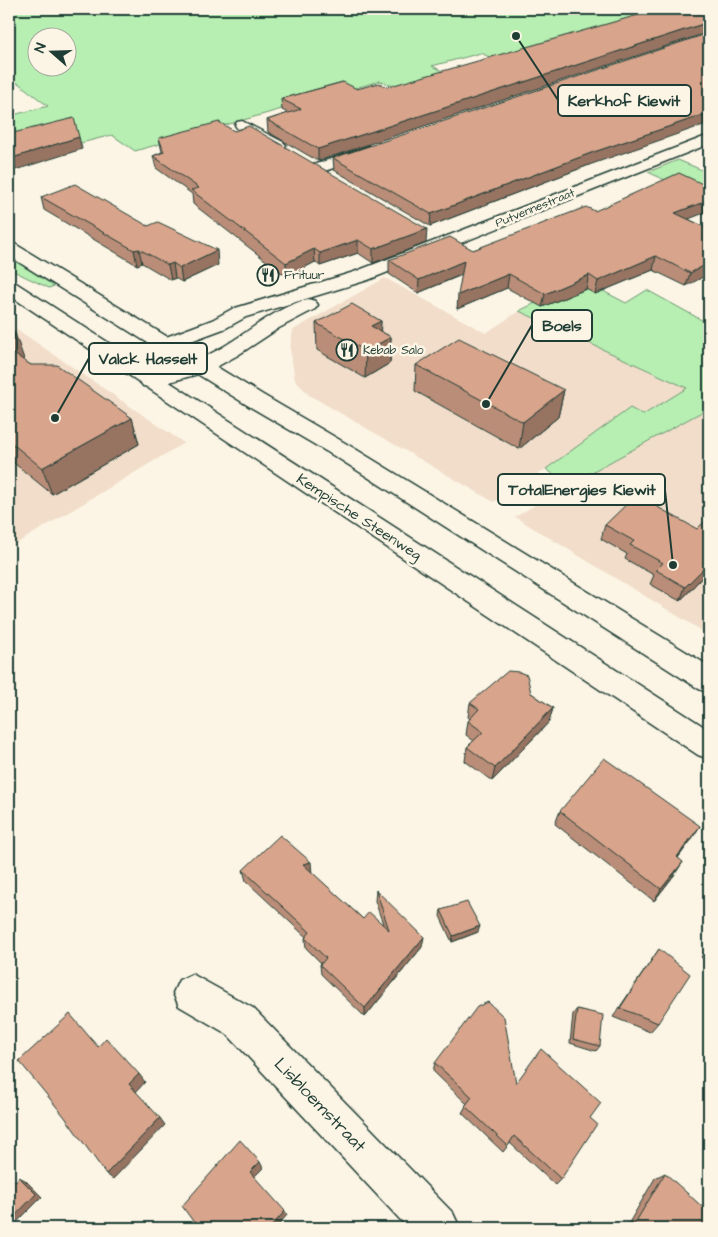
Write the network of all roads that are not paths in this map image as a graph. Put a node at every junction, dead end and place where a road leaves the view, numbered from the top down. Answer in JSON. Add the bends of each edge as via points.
{"nodes":[{"id":1,"x":242,"y":125,"type":"dead end"},
{"id":2,"x":709,"y":139,"type":"edge"},
{"id":3,"x":379,"y":148,"type":"edge"},
{"id":4,"x":288,"y":151,"type":"edge"},
{"id":5,"x":332,"y":178,"type":"edge"},
{"id":6,"x":428,"y":234,"type":"edge"},
{"id":7,"x":445,"y":244,"type":"junction"},
{"id":8,"x":9,"y":248,"type":"edge"},
{"id":9,"x":361,"y":276,"type":"junction"},
{"id":10,"x":9,"y":288,"type":"edge"},
{"id":11,"x":165,"y":344,"type":"junction"},
{"id":12,"x":202,"y":367,"type":"junction"},
{"id":13,"x":142,"y":374,"type":"junction"},
{"id":14,"x":709,"y":681,"type":"edge"},
{"id":15,"x":709,"y":746,"type":"edge"},
{"id":16,"x":192,"y":993,"type":"dead end"},
{"id":17,"x":438,"y":1228,"type":"edge"}],
"edges":[{"from":1,"to":4,"type":"main road"},
{"from":2,"to":7,"type":"main road","name":"Putvennestraat"},
{"from":3,"to":5,"type":"main road","via":[[309,164]]},
{"from":6,"to":7,"type":"main road"},
{"from":7,"to":9,"type":"main road","name":"Putvennestraat"},
{"from":8,"to":11,"type":"main road"},
{"from":9,"to":11,"type":"main road","name":"Putvennestraat","via":[[253,308]]},
{"from":9,"to":12,"type":"main road","name":"Putvennestraat","via":[[272,324]]},
{"from":10,"to":13,"type":"main road","name":"Kempische Steenweg"},
{"from":11,"to":12,"type":"main road"},
{"from":11,"to":13,"type":"main road","name":"Putvennestraat"},
{"from":12,"to":13,"type":"main road","name":"Putvennestraat"},
{"from":12,"to":14,"type":"main road","via":[[349,455]]},
{"from":13,"to":15,"type":"main road","name":"Kempische Steenweg"},
{"from":16,"to":17,"type":"main road","name":"Lisbloemstraat","via":[[240,1021]]}]}
